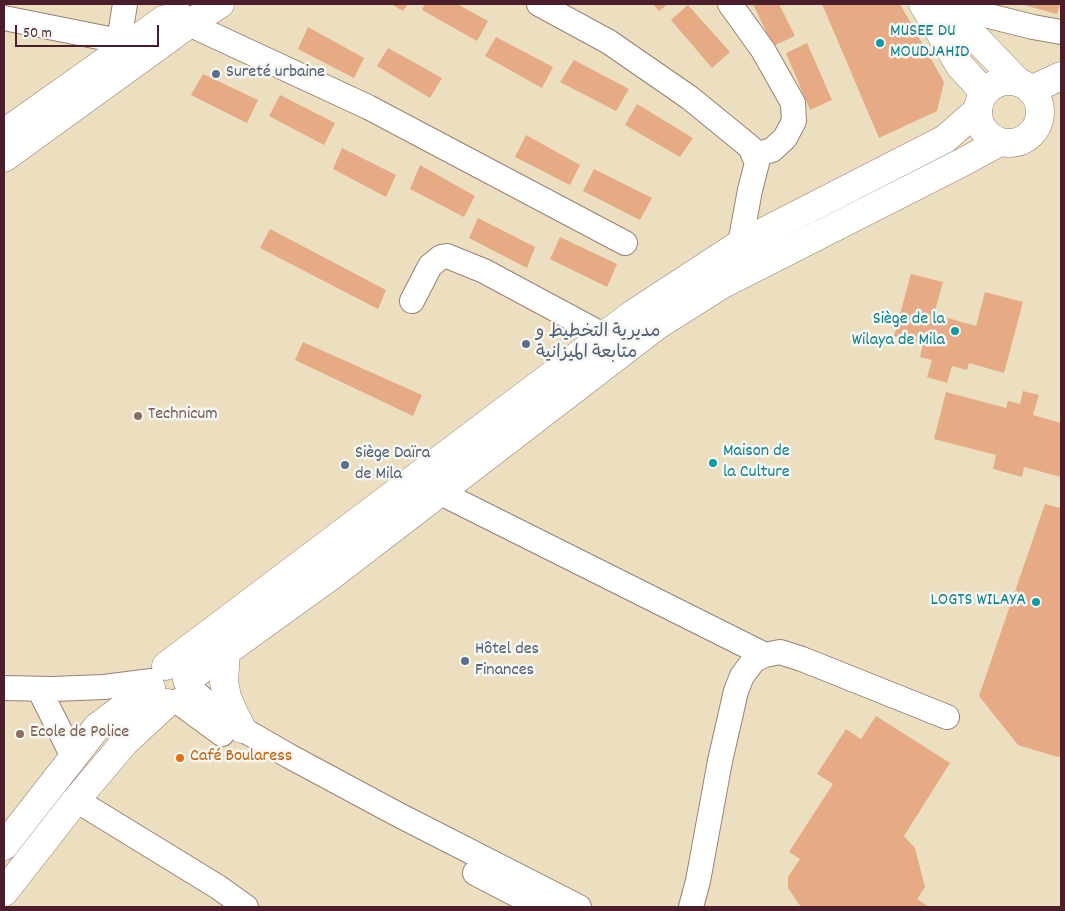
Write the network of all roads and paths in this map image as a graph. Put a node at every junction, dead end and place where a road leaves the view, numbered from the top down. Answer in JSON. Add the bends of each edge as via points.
{"nodes":[{"id":1,"x":125,"y":4,"type":"edge"},
{"id":2,"x":220,"y":4,"type":"edge"},
{"id":3,"x":539,"y":4,"type":"edge"},
{"id":4,"x":730,"y":4,"type":"edge"},
{"id":5,"x":923,"y":4,"type":"edge"},
{"id":6,"x":956,"y":6,"type":"edge"},
{"id":7,"x":184,"y":13,"type":"edge"},
{"id":8,"x":16,"y":14,"type":"edge"},
{"id":9,"x":1061,"y":32,"type":"edge"},
{"id":10,"x":121,"y":44,"type":"junction"},
{"id":11,"x":1061,"y":76,"type":"edge"},
{"id":12,"x":1024,"y":86,"type":"junction"},
{"id":13,"x":981,"y":101,"type":"junction"},
{"id":14,"x":1061,"y":114,"type":"edge"},
{"id":15,"x":1034,"y":130,"type":"junction"},
{"id":16,"x":4,"y":133,"type":"edge"},
{"id":17,"x":1000,"y":142,"type":"junction"},
{"id":18,"x":754,"y":155,"type":"junction"},
{"id":19,"x":4,"y":158,"type":"edge"},
{"id":20,"x":625,"y":243,"type":"dead end"},
{"id":21,"x":740,"y":244,"type":"junction"},
{"id":22,"x":412,"y":301,"type":"dead end"},
{"id":23,"x":605,"y":336,"type":"junction"},
{"id":24,"x":439,"y":492,"type":"junction"},
{"id":25,"x":226,"y":651,"type":"junction"},
{"id":26,"x":765,"y":655,"type":"junction"},
{"id":27,"x":169,"y":686,"type":"junction"},
{"id":28,"x":4,"y":688,"type":"edge"},
{"id":29,"x":39,"y":688,"type":"junction"},
{"id":30,"x":947,"y":717,"type":"dead end"},
{"id":31,"x":242,"y":729,"type":"junction"},
{"id":32,"x":73,"y":758,"type":"junction"},
{"id":33,"x":76,"y":800,"type":"junction"},
{"id":34,"x":4,"y":846,"type":"edge"},
{"id":35,"x":4,"y":892,"type":"edge"},
{"id":36,"x":246,"y":907,"type":"edge"},
{"id":37,"x":540,"y":907,"type":"edge"},
{"id":38,"x":578,"y":907,"type":"edge"},
{"id":39,"x":691,"y":907,"type":"edge"}],
"edges":[{"from":1,"to":10,"type":"street"},
{"from":2,"to":7,"type":"main road"},
{"from":3,"to":18,"type":"street","via":[[609,42],[690,98],[750,147]]},
{"from":4,"to":18,"type":"street","via":[[763,50],[793,103],[794,121],[785,138],[772,150]]},
{"from":5,"to":13,"type":"main road"},
{"from":6,"to":9,"type":"street"},
{"from":6,"to":12,"type":"main road","via":[[973,35]]},
{"from":7,"to":10,"type":"main road"},
{"from":7,"to":19,"type":"main road"},
{"from":7,"to":20,"type":"street"},
{"from":8,"to":10,"type":"street"},
{"from":10,"to":16,"type":"main road"},
{"from":11,"to":12,"type":"main road"},
{"from":12,"to":13,"type":"main road","via":[[1009,80],[1000,82],[991,86]]},
{"from":12,"to":15,"type":"main road","via":[[1037,99],[1040,109]]},
{"from":13,"to":17,"type":"main road","via":[[979,121],[983,130]]},
{"from":13,"to":21,"type":"main road","via":[[945,139]]},
{"from":14,"to":15,"type":"main road"},
{"from":15,"to":17,"type":"main road","via":[[1019,141]]},
{"from":17,"to":24,"type":"main road","via":[[723,284],[658,326]]},
{"from":18,"to":21,"type":"street","via":[[757,163]]},
{"from":21,"to":23,"type":"main road"},
{"from":22,"to":23,"type":"street","via":[[430,266],[441,257],[448,256]]},
{"from":23,"to":27,"type":"main road"},
{"from":24,"to":25,"type":"main road"},
{"from":24,"to":26,"type":"street"},
{"from":25,"to":27,"type":"main road"},
{"from":25,"to":31,"type":"main road","via":[[224,682],[227,697]]},
{"from":26,"to":30,"type":"street","via":[[780,652],[802,659]]},
{"from":26,"to":39,"type":"street","via":[[754,660],[736,691]]},
{"from":27,"to":29,"type":"street"},
{"from":27,"to":31,"type":"street"},
{"from":27,"to":32,"type":"main road","via":[[98,727]]},
{"from":27,"to":33,"type":"main road"},
{"from":27,"to":37,"type":"street","via":[[208,724],[250,751]]},
{"from":28,"to":29,"type":"street"},
{"from":29,"to":32,"type":"street"},
{"from":31,"to":38,"type":"street","via":[[397,814]]},
{"from":32,"to":34,"type":"main road"},
{"from":33,"to":35,"type":"main road"},
{"from":33,"to":36,"type":"street"}]}
